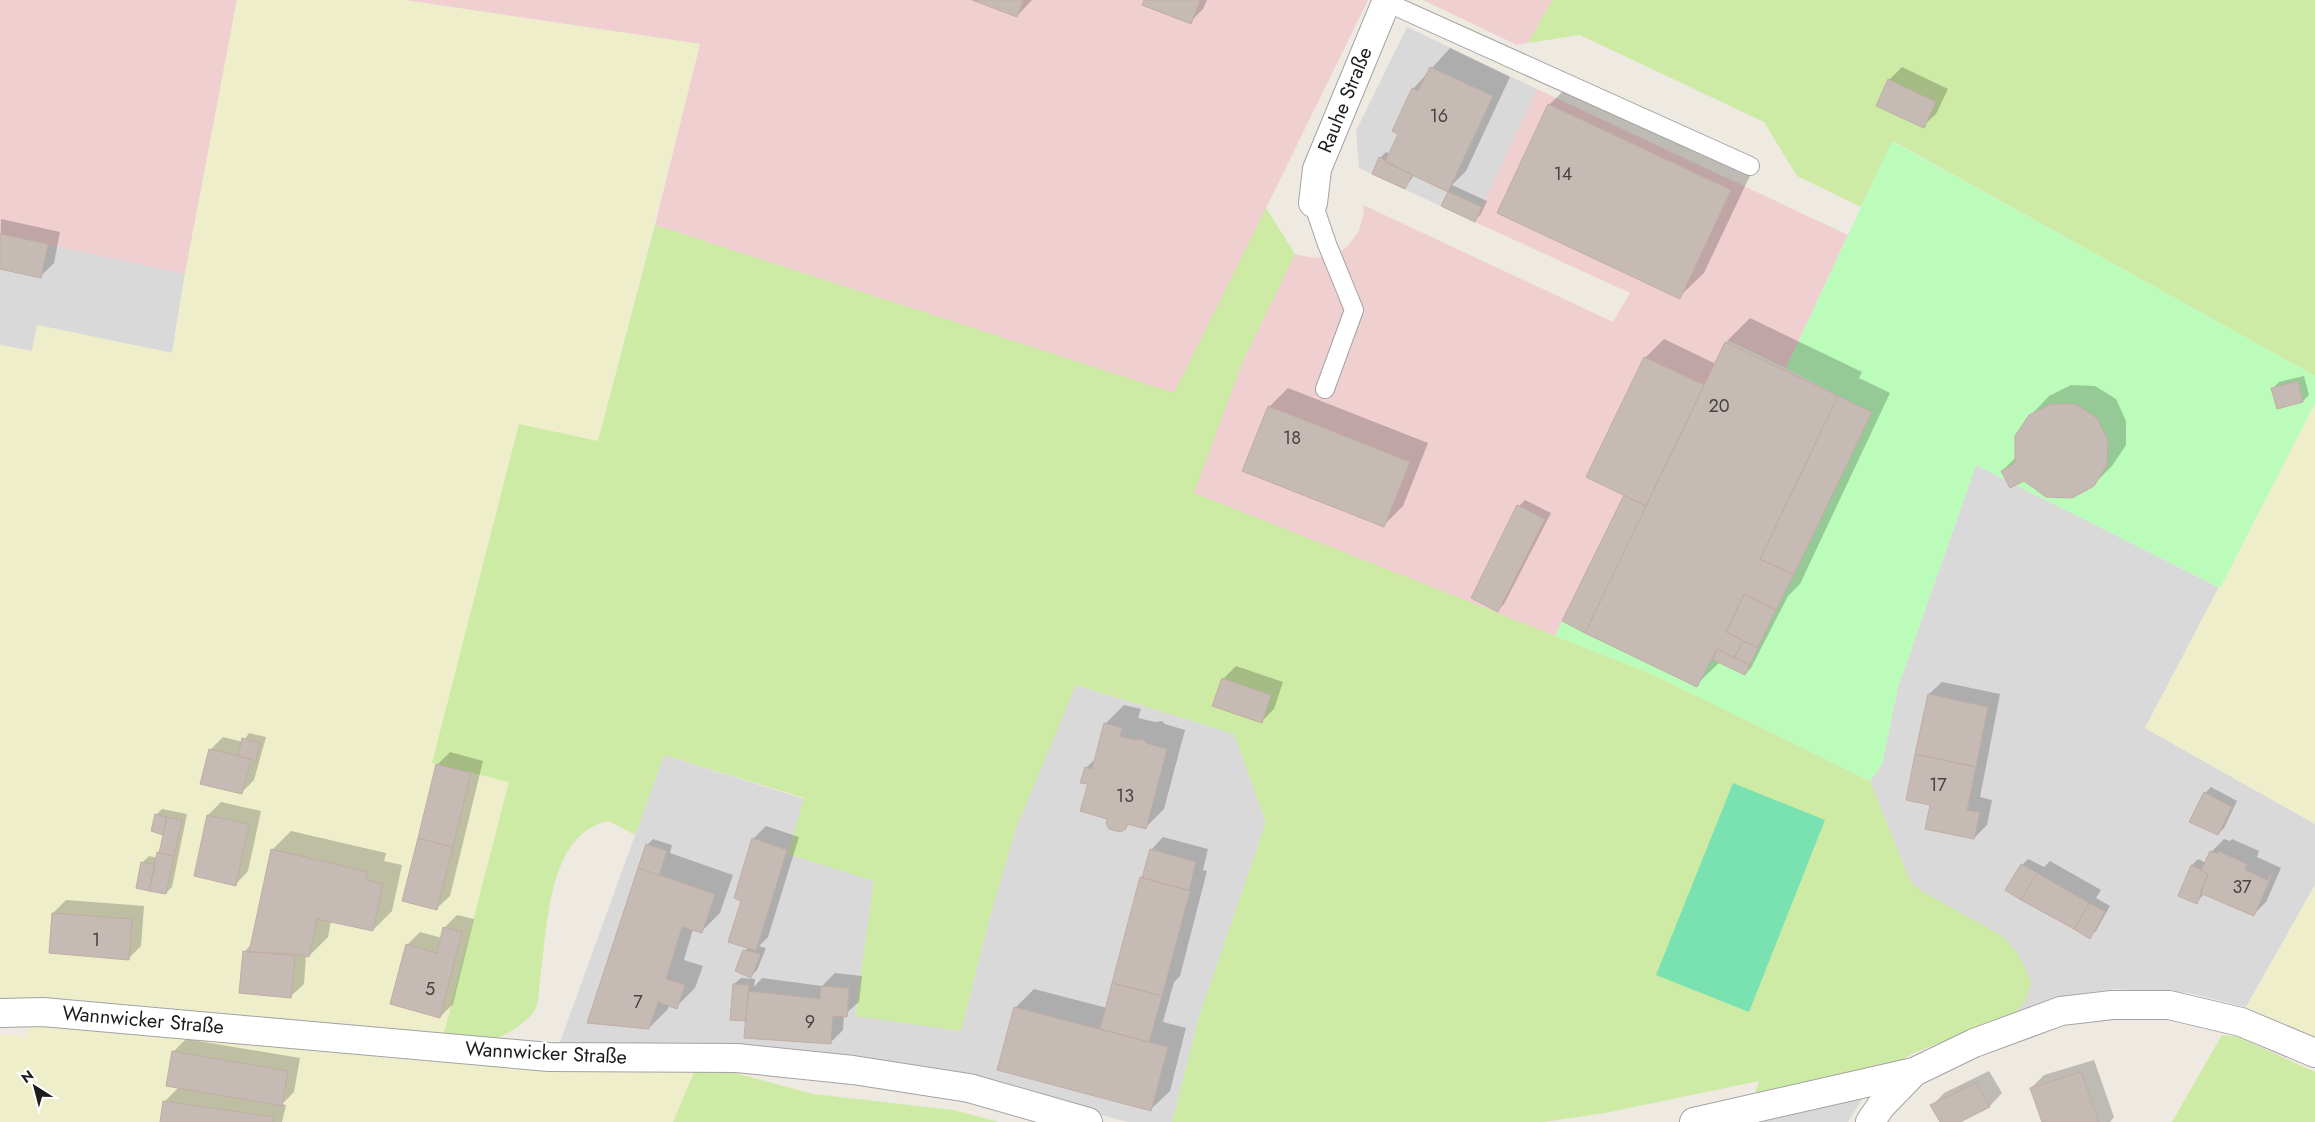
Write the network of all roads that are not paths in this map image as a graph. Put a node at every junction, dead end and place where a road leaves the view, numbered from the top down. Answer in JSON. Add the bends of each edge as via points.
{"nodes":[{"id":1,"x":1386,"y":1,"type":"edge"},
{"id":2,"x":1750,"y":166,"type":"dead end"},
{"id":3,"x":1313,"y":203,"type":"joint"},
{"id":4,"x":1325,"y":389,"type":"dead end"},
{"id":5,"x":0,"y":1013,"type":"edge"},
{"id":6,"x":2315,"y":1053,"type":"edge"},
{"id":7,"x":1914,"y":1072,"type":"junction"},
{"id":8,"x":1088,"y":1122,"type":"edge"},
{"id":9,"x":1694,"y":1122,"type":"edge"},
{"id":10,"x":1870,"y":1122,"type":"edge"}],
"edges":[{"from":1,"to":2,"type":"lane"},
{"from":1,"to":3,"type":"street","name":"Rauhe Straße","via":[[1317,169]]},
{"from":3,"to":4,"type":"lane","via":[[1354,310]]},
{"from":5,"to":8,"type":"street","name":"Wannwicker Straße","via":[[52,1012],[549,1056],[736,1058],[843,1069],[969,1088]]},
{"from":6,"to":7,"type":"street","via":[[2241,1022],[2169,1006],[2112,1005],[2061,1011],[1974,1043]]},
{"from":7,"to":9,"type":"street"},
{"from":7,"to":10,"type":"street"}]}
